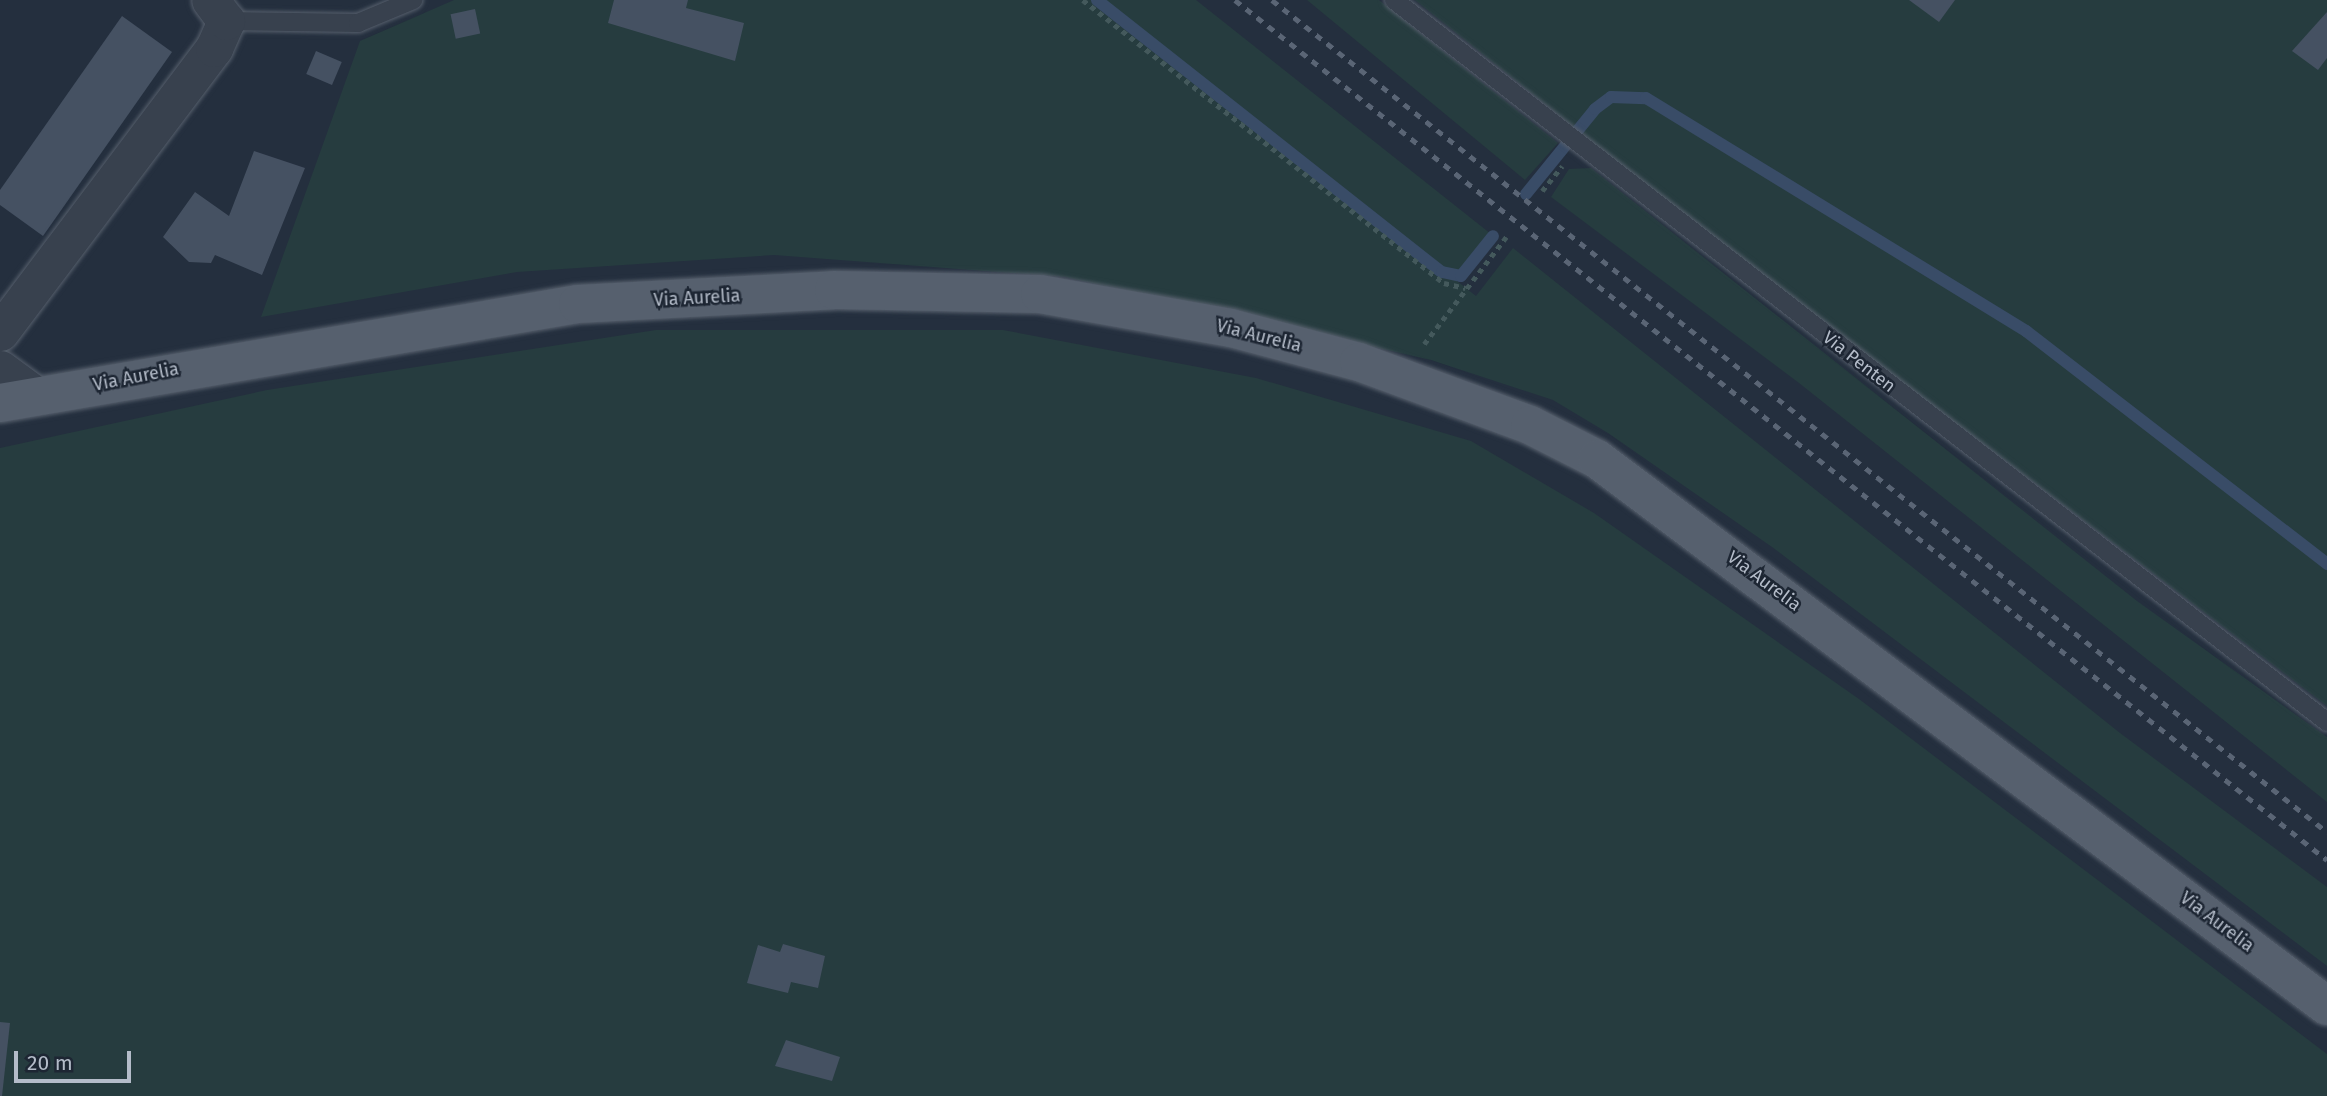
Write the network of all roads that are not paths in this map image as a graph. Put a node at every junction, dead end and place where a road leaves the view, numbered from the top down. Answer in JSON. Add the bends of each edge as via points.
{"nodes":[{"id":1,"x":413,"y":0,"type":"edge"},
{"id":2,"x":1394,"y":0,"type":"edge"},
{"id":3,"x":218,"y":11,"type":"edge"},
{"id":4,"x":0,"y":332,"type":"edge"},
{"id":5,"x":0,"y":369,"type":"edge"},
{"id":6,"x":37,"y":396,"type":"junction"},
{"id":7,"x":0,"y":403,"type":"edge"},
{"id":8,"x":2327,"y":722,"type":"edge"},
{"id":9,"x":2327,"y":1006,"type":"edge"}],
"edges":[{"from":1,"to":3,"type":"lane","via":[[358,23]]},
{"from":2,"to":8,"type":"lane","name":"Via Penten"},
{"from":3,"to":4,"type":"street","via":[[214,48]]},
{"from":5,"to":6,"type":"street"},
{"from":6,"to":7,"type":"main road","name":"Via Aurelia"},
{"from":6,"to":9,"type":"main road","name":"Via Aurelia","via":[[578,304],[834,290],[1040,295],[1231,328],[1399,377],[1530,425],[1597,459]]}]}
